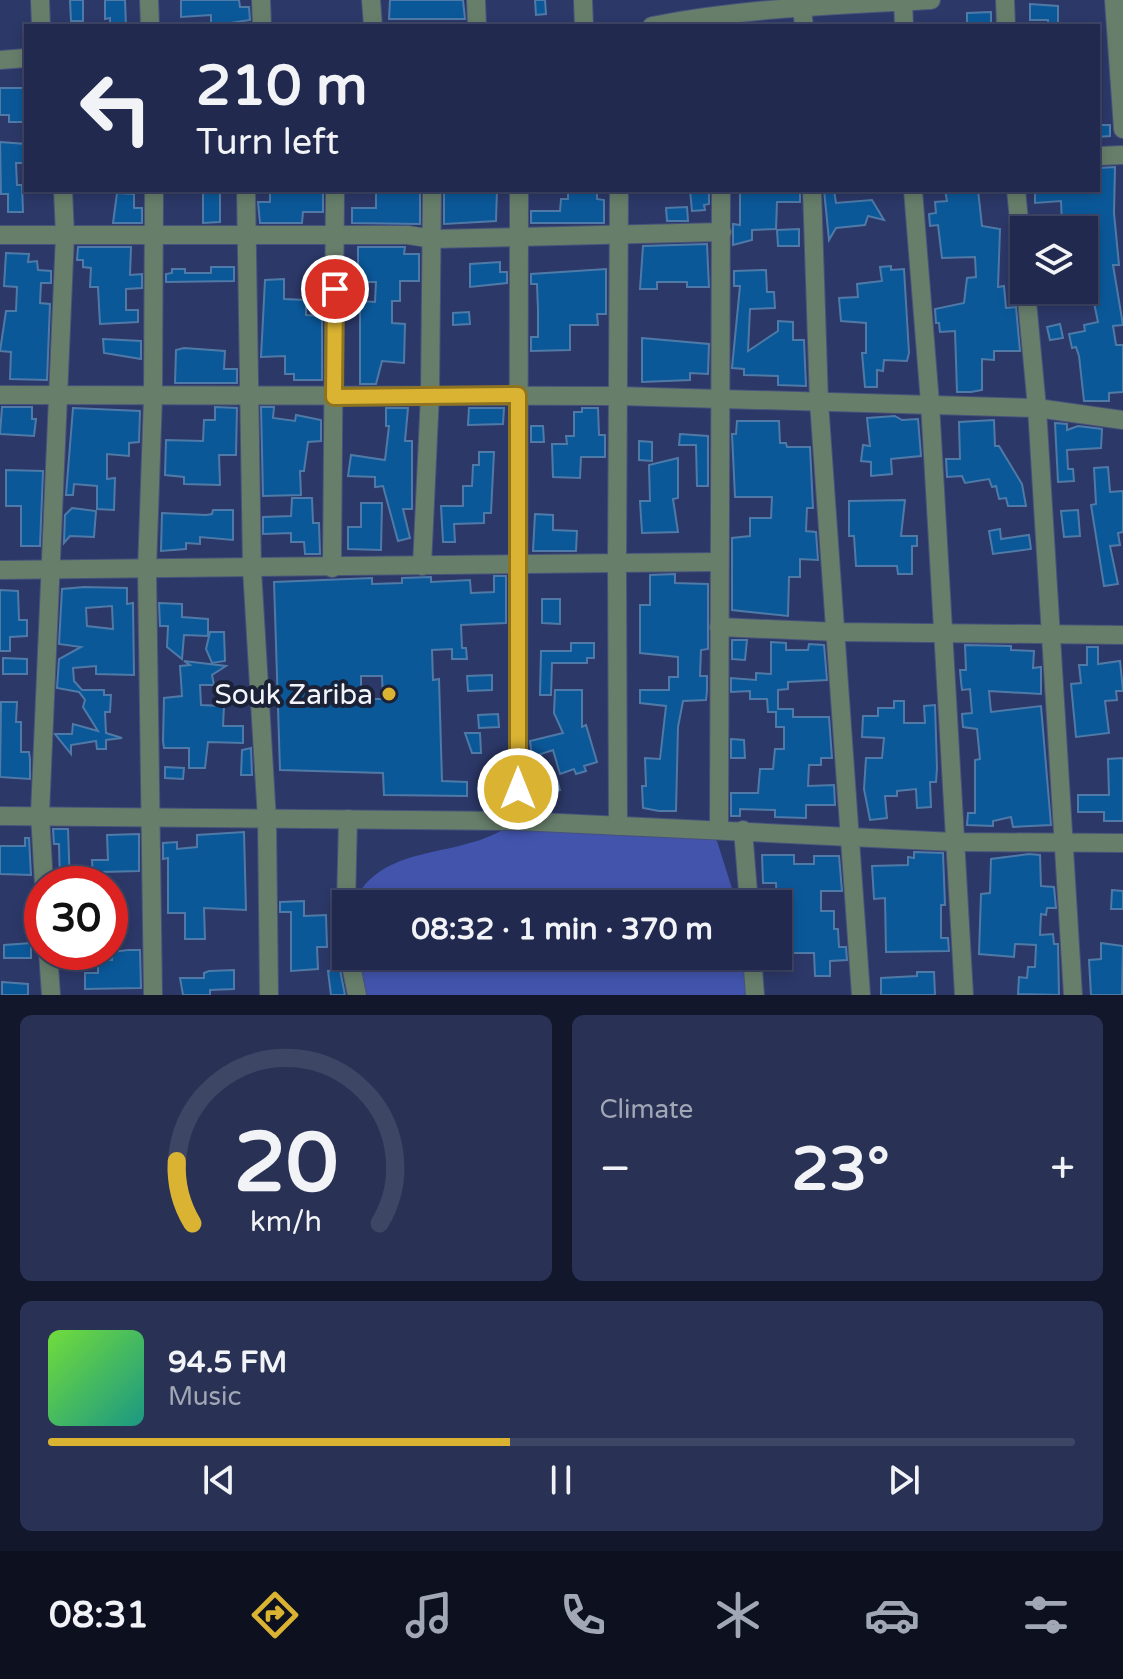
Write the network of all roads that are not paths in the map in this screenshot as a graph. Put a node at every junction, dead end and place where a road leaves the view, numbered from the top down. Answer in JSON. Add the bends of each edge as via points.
{"nodes":[{"id":1,"x":40,"y":0,"type":"edge"},
{"id":2,"x":149,"y":0,"type":"edge"},
{"id":3,"x":261,"y":0,"type":"edge"},
{"id":4,"x":371,"y":0,"type":"edge"},
{"id":5,"x":476,"y":0,"type":"edge"},
{"id":6,"x":583,"y":0,"type":"edge"},
{"id":7,"x":931,"y":0,"type":"edge"},
{"id":8,"x":1005,"y":0,"type":"edge"},
{"id":9,"x":1114,"y":0,"type":"edge"},
{"id":10,"x":903,"y":1,"type":"edge"},
{"id":11,"x":802,"y":3,"type":"edge"},
{"id":12,"x":698,"y":15,"type":"edge"},
{"id":13,"x":41,"y":24,"type":"edge"},
{"id":14,"x":150,"y":24,"type":"edge"},
{"id":15,"x":262,"y":24,"type":"edge"},
{"id":16,"x":373,"y":24,"type":"edge"},
{"id":17,"x":477,"y":24,"type":"edge"},
{"id":18,"x":584,"y":24,"type":"edge"},
{"id":19,"x":660,"y":24,"type":"edge"},
{"id":20,"x":804,"y":24,"type":"edge"},
{"id":21,"x":904,"y":24,"type":"edge"},
{"id":22,"x":1006,"y":24,"type":"edge"},
{"id":23,"x":24,"y":58,"type":"edge"},
{"id":24,"x":0,"y":60,"type":"edge"},
{"id":25,"x":1123,"y":129,"type":"edge"},
{"id":26,"x":1123,"y":155,"type":"edge"},
{"id":27,"x":1100,"y":156,"type":"edge"},
{"id":28,"x":63,"y":192,"type":"edge"},
{"id":29,"x":154,"y":192,"type":"edge"},
{"id":30,"x":246,"y":192,"type":"edge"},
{"id":31,"x":335,"y":192,"type":"edge"},
{"id":32,"x":432,"y":192,"type":"edge"},
{"id":33,"x":519,"y":192,"type":"edge"},
{"id":34,"x":619,"y":192,"type":"edge"},
{"id":35,"x":721,"y":192,"type":"edge"},
{"id":36,"x":812,"y":192,"type":"edge"},
{"id":37,"x":913,"y":192,"type":"edge"},
{"id":38,"x":1016,"y":192,"type":"edge"},
{"id":39,"x":1019,"y":216,"type":"edge"},
{"id":40,"x":722,"y":232,"type":"junction"},
{"id":41,"x":0,"y":235,"type":"edge"},
{"id":42,"x":65,"y":235,"type":"junction"},
{"id":43,"x":619,"y":235,"type":"junction"},
{"id":44,"x":155,"y":236,"type":"junction"},
{"id":45,"x":335,"y":236,"type":"junction"},
{"id":46,"x":247,"y":237,"type":"junction"},
{"id":47,"x":518,"y":237,"type":"junction"},
{"id":48,"x":433,"y":239,"type":"junction"},
{"id":49,"x":1027,"y":304,"type":"edge"},
{"id":50,"x":430,"y":394,"type":"junction"},
{"id":51,"x":0,"y":395,"type":"edge"},
{"id":52,"x":518,"y":395,"type":"junction"},
{"id":53,"x":58,"y":396,"type":"junction"},
{"id":54,"x":248,"y":396,"type":"junction"},
{"id":55,"x":619,"y":396,"type":"junction"},
{"id":56,"x":153,"y":397,"type":"junction"},
{"id":57,"x":334,"y":397,"type":"junction"},
{"id":58,"x":720,"y":398,"type":"junction"},
{"id":59,"x":819,"y":402,"type":"junction"},
{"id":60,"x":930,"y":403,"type":"junction"},
{"id":61,"x":1037,"y":408,"type":"junction"},
{"id":62,"x":1123,"y":420,"type":"edge"},
{"id":63,"x":718,"y":562,"type":"junction"},
{"id":64,"x":617,"y":563,"type":"junction"},
{"id":65,"x":518,"y":565,"type":"junction"},
{"id":66,"x":422,"y":566,"type":"junction"},
{"id":67,"x":332,"y":568,"type":"junction"},
{"id":68,"x":252,"y":569,"type":"junction"},
{"id":69,"x":0,"y":570,"type":"edge"},
{"id":70,"x":49,"y":570,"type":"junction"},
{"id":71,"x":147,"y":570,"type":"junction"},
{"id":72,"x":719,"y":627,"type":"junction"},
{"id":73,"x":838,"y":632,"type":"junction"},
{"id":74,"x":943,"y":634,"type":"junction"},
{"id":75,"x":1051,"y":634,"type":"junction"},
{"id":76,"x":1123,"y":635,"type":"edge"},
{"id":77,"x":40,"y":814,"type":"junction"},
{"id":78,"x":149,"y":815,"type":"junction"},
{"id":79,"x":0,"y":816,"type":"edge"},
{"id":80,"x":348,"y":819,"type":"junction"},
{"id":81,"x":267,"y":820,"type":"junction"},
{"id":82,"x":518,"y":821,"type":"junction"},
{"id":83,"x":618,"y":826,"type":"junction"},
{"id":84,"x":719,"y":830,"type":"junction"},
{"id":85,"x":743,"y":830,"type":"junction"},
{"id":86,"x":852,"y":837,"type":"junction"},
{"id":87,"x":954,"y":842,"type":"junction"},
{"id":88,"x":1123,"y":843,"type":"edge"},
{"id":89,"x":1061,"y":845,"type":"junction"},
{"id":90,"x":43,"y":866,"type":"edge"},
{"id":91,"x":346,"y":890,"type":"edge"},
{"id":92,"x":748,"y":890,"type":"edge"},
{"id":93,"x":49,"y":970,"type":"edge"},
{"id":94,"x":352,"y":970,"type":"edge"},
{"id":95,"x":753,"y":970,"type":"edge"},
{"id":96,"x":51,"y":995,"type":"edge"},
{"id":97,"x":153,"y":995,"type":"edge"},
{"id":98,"x":269,"y":995,"type":"edge"},
{"id":99,"x":357,"y":995,"type":"edge"},
{"id":100,"x":755,"y":995,"type":"edge"},
{"id":101,"x":861,"y":995,"type":"edge"},
{"id":102,"x":964,"y":995,"type":"edge"},
{"id":103,"x":1073,"y":995,"type":"edge"}],
"edges":[{"from":1,"to":13,"type":"street"},
{"from":2,"to":14,"type":"street"},
{"from":3,"to":15,"type":"street"},
{"from":4,"to":16,"type":"street"},
{"from":5,"to":17,"type":"street"},
{"from":6,"to":18,"type":"street"},
{"from":7,"to":10,"type":"street"},
{"from":8,"to":22,"type":"street"},
{"from":9,"to":25,"type":"street"},
{"from":10,"to":11,"type":"street"},
{"from":10,"to":21,"type":"street"},
{"from":11,"to":12,"type":"street"},
{"from":11,"to":20,"type":"street"},
{"from":12,"to":19,"type":"street"},
{"from":23,"to":24,"type":"street"},
{"from":26,"to":27,"type":"street"},
{"from":28,"to":42,"type":"street"},
{"from":29,"to":44,"type":"street"},
{"from":30,"to":46,"type":"street"},
{"from":31,"to":45,"type":"street"},
{"from":32,"to":48,"type":"street"},
{"from":33,"to":47,"type":"street"},
{"from":34,"to":43,"type":"street"},
{"from":35,"to":40,"type":"street"},
{"from":36,"to":59,"type":"street"},
{"from":37,"to":60,"type":"street"},
{"from":38,"to":39,"type":"street"},
{"from":40,"to":43,"type":"street"},
{"from":40,"to":58,"type":"street"},
{"from":41,"to":42,"type":"street"},
{"from":42,"to":44,"type":"street"},
{"from":42,"to":53,"type":"street"},
{"from":43,"to":47,"type":"street"},
{"from":43,"to":55,"type":"street"},
{"from":44,"to":46,"type":"street"},
{"from":44,"to":56,"type":"street"},
{"from":45,"to":46,"type":"street"},
{"from":45,"to":48,"type":"street"},
{"from":45,"to":57,"type":"street"},
{"from":46,"to":54,"type":"street"},
{"from":47,"to":48,"type":"street"},
{"from":47,"to":52,"type":"street"},
{"from":48,"to":50,"type":"street"},
{"from":49,"to":61,"type":"street"},
{"from":50,"to":52,"type":"street"},
{"from":50,"to":57,"type":"street"},
{"from":50,"to":66,"type":"street"},
{"from":51,"to":53,"type":"street"},
{"from":52,"to":55,"type":"street"},
{"from":52,"to":65,"type":"street"},
{"from":53,"to":56,"type":"street"},
{"from":53,"to":70,"type":"street"},
{"from":54,"to":56,"type":"street"},
{"from":54,"to":57,"type":"street"},
{"from":54,"to":68,"type":"street"},
{"from":55,"to":58,"type":"street"},
{"from":55,"to":64,"type":"street"},
{"from":56,"to":71,"type":"street"},
{"from":57,"to":67,"type":"street"},
{"from":58,"to":59,"type":"street"},
{"from":58,"to":63,"type":"street"},
{"from":59,"to":60,"type":"street"},
{"from":59,"to":73,"type":"street"},
{"from":60,"to":61,"type":"street"},
{"from":60,"to":74,"type":"street"},
{"from":61,"to":62,"type":"street"},
{"from":61,"to":75,"type":"street"},
{"from":63,"to":64,"type":"street"},
{"from":63,"to":72,"type":"street"},
{"from":64,"to":65,"type":"street"},
{"from":64,"to":83,"type":"street"},
{"from":65,"to":66,"type":"street"},
{"from":65,"to":82,"type":"street"},
{"from":66,"to":67,"type":"street"},
{"from":67,"to":68,"type":"street"},
{"from":68,"to":71,"type":"street"},
{"from":68,"to":81,"type":"street"},
{"from":69,"to":70,"type":"street"},
{"from":70,"to":71,"type":"street"},
{"from":70,"to":77,"type":"street"},
{"from":71,"to":78,"type":"street","via":[[152,689]]},
{"from":72,"to":73,"type":"street"},
{"from":72,"to":84,"type":"street"},
{"from":73,"to":74,"type":"street"},
{"from":73,"to":86,"type":"street"},
{"from":74,"to":75,"type":"street"},
{"from":74,"to":87,"type":"street"},
{"from":75,"to":76,"type":"street"},
{"from":75,"to":89,"type":"street"},
{"from":77,"to":78,"type":"street"},
{"from":77,"to":79,"type":"street"},
{"from":77,"to":90,"type":"street"},
{"from":78,"to":81,"type":"street"},
{"from":78,"to":97,"type":"street"},
{"from":80,"to":81,"type":"street"},
{"from":80,"to":82,"type":"street"},
{"from":80,"to":91,"type":"street"},
{"from":81,"to":98,"type":"street"},
{"from":82,"to":83,"type":"street"},
{"from":83,"to":84,"type":"street"},
{"from":84,"to":85,"type":"street"},
{"from":85,"to":86,"type":"street"},
{"from":85,"to":92,"type":"street"},
{"from":86,"to":87,"type":"street"},
{"from":86,"to":101,"type":"street"},
{"from":87,"to":89,"type":"street"},
{"from":87,"to":102,"type":"street"},
{"from":88,"to":89,"type":"street"},
{"from":89,"to":103,"type":"street"},
{"from":93,"to":96,"type":"street"},
{"from":94,"to":99,"type":"street"},
{"from":95,"to":100,"type":"street"}]}
